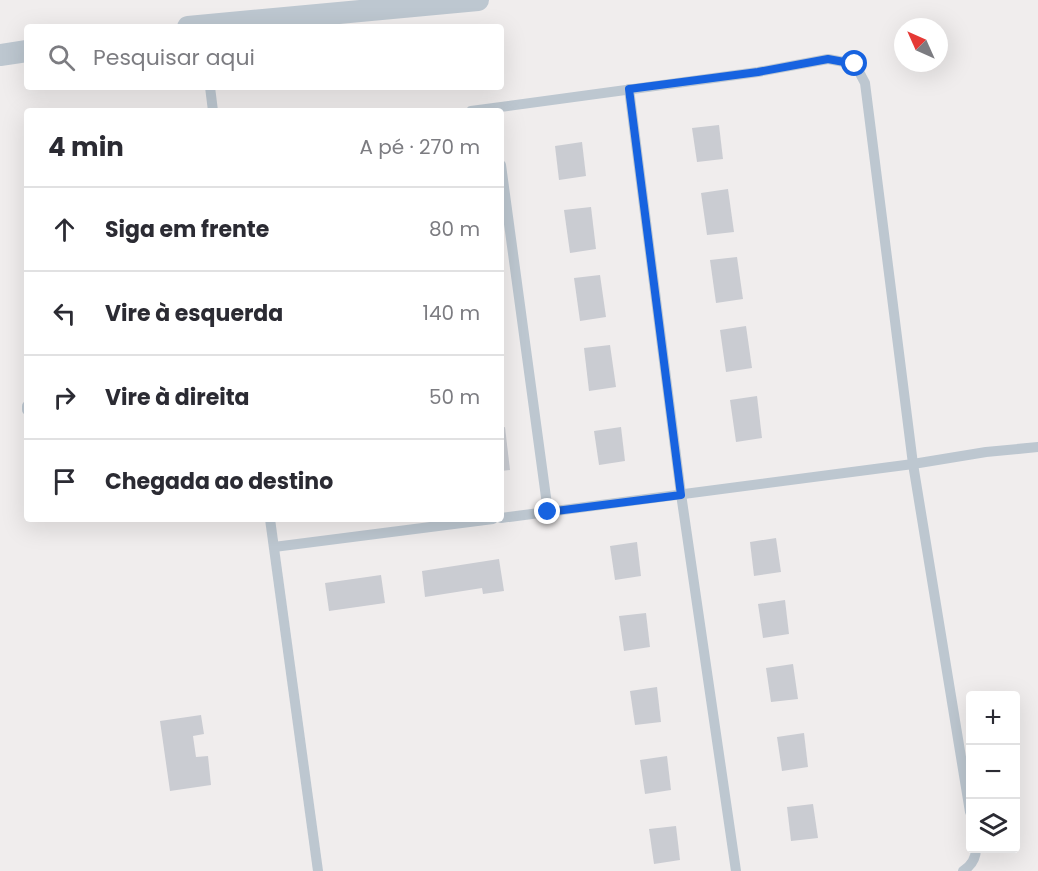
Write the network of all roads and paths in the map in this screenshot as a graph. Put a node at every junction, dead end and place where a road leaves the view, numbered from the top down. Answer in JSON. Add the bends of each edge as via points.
{"nodes":[{"id":1,"x":478,"y":0,"type":"edge"},
{"id":2,"x":219,"y":24,"type":"edge"},
{"id":3,"x":24,"y":51,"type":"edge"},
{"id":4,"x":0,"y":55,"type":"edge"},
{"id":5,"x":629,"y":89,"type":"junction"},
{"id":6,"x":210,"y":90,"type":"edge"},
{"id":7,"x":213,"y":108,"type":"edge"},
{"id":8,"x":504,"y":108,"type":"edge"},
{"id":9,"x":504,"y":187,"type":"edge"},
{"id":10,"x":1038,"y":447,"type":"edge"},
{"id":11,"x":913,"y":464,"type":"junction"},
{"id":12,"x":681,"y":495,"type":"junction"},
{"id":13,"x":548,"y":512,"type":"junction"},
{"id":14,"x":504,"y":518,"type":"edge"},
{"id":15,"x":270,"y":522,"type":"edge"},
{"id":16,"x":449,"y":522,"type":"edge"},
{"id":17,"x":405,"y":525,"type":"edge"},
{"id":18,"x":274,"y":547,"type":"junction"},
{"id":19,"x":968,"y":799,"type":"edge"},
{"id":20,"x":976,"y":853,"type":"edge"},
{"id":21,"x":318,"y":871,"type":"edge"},
{"id":22,"x":736,"y":871,"type":"edge"},
{"id":23,"x":963,"y":871,"type":"edge"}],
"edges":[{"from":1,"to":2,"type":"street"},
{"from":3,"to":4,"type":"street"},
{"from":5,"to":8,"type":"lane"},
{"from":5,"to":11,"type":"lane","via":[[828,59],[855,64],[865,83]]},
{"from":5,"to":12,"type":"lane"},
{"from":6,"to":7,"type":"lane"},
{"from":9,"to":13,"type":"lane"},
{"from":10,"to":11,"type":"lane"},
{"from":11,"to":12,"type":"lane"},
{"from":11,"to":19,"type":"lane"},
{"from":12,"to":13,"type":"lane"},
{"from":12,"to":22,"type":"lane"},
{"from":13,"to":14,"type":"lane"},
{"from":15,"to":18,"type":"lane"},
{"from":16,"to":17,"type":"lane"},
{"from":17,"to":18,"type":"lane"},
{"from":18,"to":21,"type":"lane"},
{"from":20,"to":23,"type":"lane"}]}
